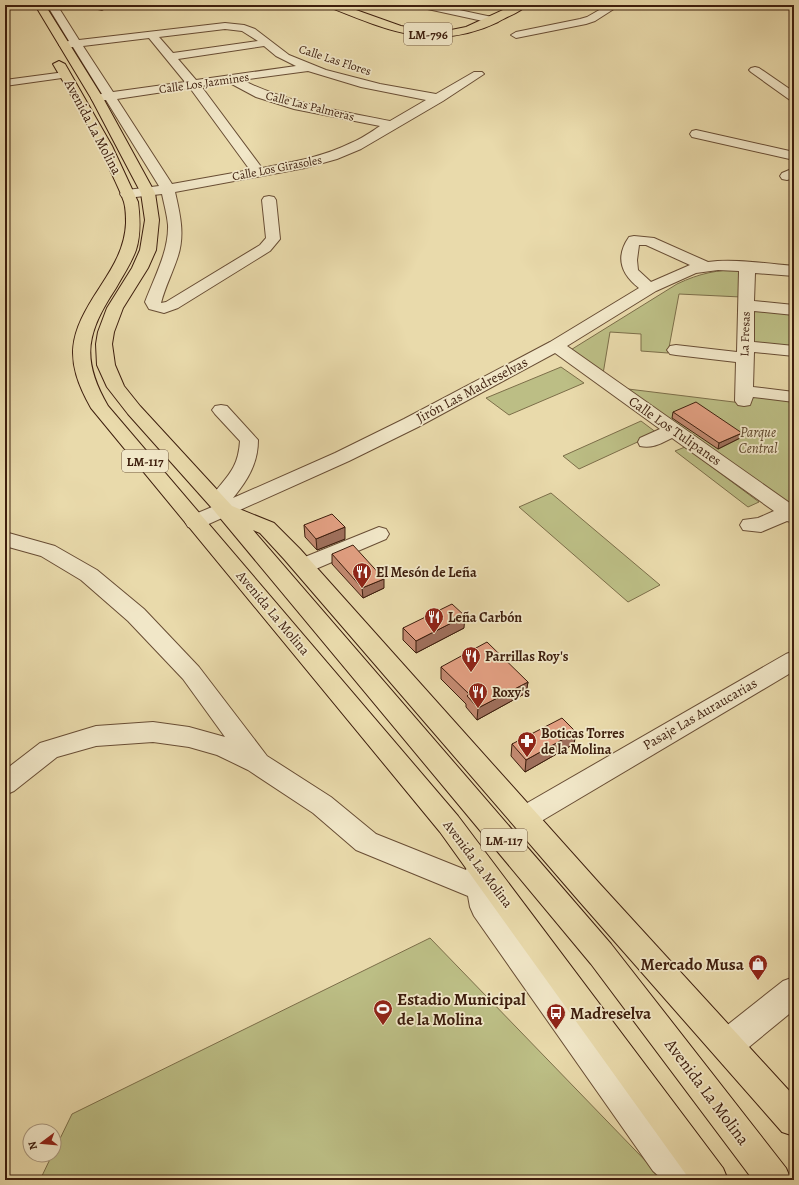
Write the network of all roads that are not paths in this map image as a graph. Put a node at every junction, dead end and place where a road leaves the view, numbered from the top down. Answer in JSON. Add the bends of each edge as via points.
{"nodes":[{"id":1,"x":23,"y":5,"type":"edge"},
{"id":2,"x":40,"y":5,"type":"edge"},
{"id":3,"x":52,"y":5,"type":"edge"},
{"id":4,"x":333,"y":5,"type":"edge"},
{"id":5,"x":522,"y":5,"type":"edge"},
{"id":6,"x":615,"y":5,"type":"edge"},
{"id":7,"x":428,"y":6,"type":"edge"},
{"id":8,"x":492,"y":20,"type":"junction"},
{"id":9,"x":151,"y":34,"type":"junction"},
{"id":10,"x":516,"y":35,"type":"dead end"},
{"id":11,"x":265,"y":43,"type":"junction"},
{"id":12,"x":70,"y":45,"type":"junction"},
{"id":13,"x":191,"y":54,"type":"junction"},
{"id":14,"x":170,"y":57,"type":"junction"},
{"id":15,"x":310,"y":67,"type":"junction"},
{"id":16,"x":755,"y":70,"type":"dead end"},
{"id":17,"x":478,"y":74,"type":"dead end"},
{"id":18,"x":65,"y":75,"type":"junction"},
{"id":19,"x":230,"y":79,"type":"junction"},
{"id":20,"x":214,"y":81,"type":"junction"},
{"id":21,"x":5,"y":82,"type":"edge"},
{"id":22,"x":193,"y":84,"type":"junction"},
{"id":23,"x":103,"y":97,"type":"junction"},
{"id":24,"x":794,"y":97,"type":"edge"},
{"id":25,"x":439,"y":98,"type":"junction"},
{"id":26,"x":392,"y":125,"type":"junction"},
{"id":27,"x":696,"y":134,"type":"dead end"},
{"id":28,"x":794,"y":156,"type":"edge"},
{"id":29,"x":258,"y":172,"type":"junction"},
{"id":30,"x":168,"y":189,"type":"junction"},
{"id":31,"x":148,"y":193,"type":"junction"},
{"id":32,"x":127,"y":194,"type":"junction"},
{"id":33,"x":269,"y":200,"type":"dead end"},
{"id":34,"x":705,"y":266,"type":"junction"},
{"id":35,"x":747,"y":266,"type":"junction"},
{"id":36,"x":794,"y":271,"type":"edge"},
{"id":37,"x":650,"y":288,"type":"junction"},
{"id":38,"x":746,"y":305,"type":"junction"},
{"id":39,"x":794,"y":310,"type":"edge"},
{"id":40,"x":556,"y":346,"type":"junction"},
{"id":41,"x":676,"y":350,"type":"dead end"},
{"id":42,"x":794,"y":351,"type":"edge"},
{"id":43,"x":745,"y":352,"type":"junction"},
{"id":44,"x":794,"y":397,"type":"edge"},
{"id":45,"x":221,"y":410,"type":"dead end"},
{"id":46,"x":675,"y":430,"type":"junction"},
{"id":47,"x":647,"y":442,"type":"dead end"},
{"id":48,"x":221,"y":506,"type":"junction"},
{"id":49,"x":791,"y":514,"type":"edge"},
{"id":50,"x":195,"y":522,"type":"junction"},
{"id":51,"x":750,"y":525,"type":"dead end"},
{"id":52,"x":379,"y":534,"type":"dead end"},
{"id":53,"x":5,"y":539,"type":"edge"},
{"id":54,"x":303,"y":566,"type":"junction"},
{"id":55,"x":794,"y":660,"type":"edge"},
{"id":56,"x":257,"y":763,"type":"junction"},
{"id":57,"x":5,"y":784,"type":"edge"},
{"id":58,"x":524,"y":818,"type":"junction"},
{"id":59,"x":475,"y":859,"type":"junction"},
{"id":60,"x":481,"y":889,"type":"junction"},
{"id":61,"x":794,"y":991,"type":"edge"},
{"id":62,"x":726,"y":1045,"type":"junction"},
{"id":63,"x":794,"y":1120,"type":"edge"},
{"id":64,"x":688,"y":1180,"type":"edge"},
{"id":65,"x":711,"y":1180,"type":"edge"},
{"id":66,"x":774,"y":1180,"type":"edge"}],
"edges":[{"from":1,"to":18,"type":"main road","name":"Avenida La Molina","number":"LM-117"},
{"from":2,"to":12,"type":"main road","name":"Avenida La Molina","number":"LM-117"},
{"from":3,"to":12,"type":"street"},
{"from":4,"to":8,"type":"main road","number":"LM-796","via":[[390,28],[422,34],[462,31]]},
{"from":5,"to":8,"type":"main road","number":"LM-796"},
{"from":6,"to":10,"type":"street","via":[[582,22]]},
{"from":7,"to":8,"type":"street"},
{"from":9,"to":11,"type":"street","name":"Calle Las Flores","via":[[225,26],[246,29]]},
{"from":9,"to":12,"type":"street","name":"Calle Las Flores"},
{"from":9,"to":14,"type":"street"},
{"from":11,"to":13,"type":"street"},
{"from":11,"to":15,"type":"street","name":"Calle Las Flores","via":[[285,57]]},
{"from":12,"to":23,"type":"main road","name":"Avenida La Molina","number":"LM-117"},
{"from":13,"to":14,"type":"street"},
{"from":13,"to":20,"type":"street"},
{"from":14,"to":22,"type":"street"},
{"from":15,"to":19,"type":"street","name":"Calle Los Jazmines"},
{"from":15,"to":25,"type":"street","name":"Calle Las Flores","via":[[381,89]]},
{"from":16,"to":24,"type":"street"},
{"from":17,"to":25,"type":"street","name":"Calle Los Girasoles"},
{"from":18,"to":21,"type":"street"},
{"from":18,"to":32,"type":"main road","name":"Avenida La Molina","number":"LM-117","via":[[106,146]]},
{"from":19,"to":20,"type":"street","name":"Calle Los Jazmines"},
{"from":19,"to":26,"type":"street","name":"Calle Las Palmeras","via":[[260,94],[298,106]]},
{"from":20,"to":22,"type":"street","name":"Calle Los Jazmines"},
{"from":22,"to":23,"type":"street","name":"Calle Los Jazmines"},
{"from":22,"to":29,"type":"street"},
{"from":23,"to":30,"type":"street"},
{"from":23,"to":31,"type":"main road","name":"Avenida La Molina","number":"LM-117"},
{"from":25,"to":26,"type":"street","name":"Calle Los Girasoles"},
{"from":26,"to":29,"type":"street","name":"Calle Los Girasoles","via":[[356,146],[332,156],[305,164]]},
{"from":27,"to":28,"type":"street"},
{"from":29,"to":30,"type":"street","name":"Calle Los Girasoles"},
{"from":30,"to":31,"type":"street","name":"Calle Los Girasoles"},
{"from":30,"to":33,"type":"street","via":[[175,225],[174,239],[154,302],[159,308],[172,305],[265,248],[273,239]]},
{"from":31,"to":32,"type":"street","name":"Calle Los Girasoles"},
{"from":31,"to":48,"type":"main road","name":"Avenida La Molina","number":"LM-117","via":[[152,220],[150,241],[140,268],[109,320],[104,344],[106,365],[124,398]]},
{"from":32,"to":50,"type":"main road","name":"Avenida La Molina","number":"LM-117","via":[[132,211],[130,245],[122,265],[95,307],[84,330],[81,351],[83,375],[100,408]]},
{"from":34,"to":35,"type":"street","name":"Jirón Las Madreselvas"},
{"from":34,"to":37,"type":"street","name":"Jirón Las Madreselvas","via":[[692,269]]},
{"from":34,"to":37,"type":"street","via":[[649,241],[634,240],[631,244],[628,266],[634,276]]},
{"from":35,"to":36,"type":"street","name":"Jirón Las Madreselvas"},
{"from":35,"to":38,"type":"street","name":"La Fresas"},
{"from":37,"to":40,"type":"street","name":"Jirón Las Madreselvas"},
{"from":38,"to":39,"type":"street"},
{"from":38,"to":43,"type":"street","name":"La Fresas"},
{"from":40,"to":46,"type":"street","name":"Calle Los Tulipanes"},
{"from":40,"to":48,"type":"street","name":"Jirón Las Madreselvas","via":[[342,457]]},
{"from":41,"to":43,"type":"street"},
{"from":42,"to":43,"type":"street"},
{"from":43,"to":44,"type":"street","name":"La Fresas","via":[[744,396]]},
{"from":45,"to":48,"type":"street","via":[[250,440],[250,450],[239,478]]},
{"from":46,"to":47,"type":"street"},
{"from":46,"to":49,"type":"street","name":"Calle Los Tulipanes"},
{"from":48,"to":50,"type":"street","name":"Jirón Las Madreselvas"},
{"from":48,"to":54,"type":"main road","name":"Avenida La Molina","number":"LM-117","via":[[267,528]]},
{"from":48,"to":66,"type":"main road","name":"Avenida La Molina","number":"LM-117","via":[[601,954]]},
{"from":49,"to":51,"type":"street","via":[[761,525]]},
{"from":50,"to":59,"type":"main road","name":"Avenida La Molina","number":"LM-117","via":[[449,824]]},
{"from":52,"to":54,"type":"street"},
{"from":53,"to":56,"type":"street","via":[[48,551],[89,574],[136,615],[191,673]]},
{"from":54,"to":58,"type":"main road","name":"Avenida La Molina","number":"LM-117"},
{"from":55,"to":58,"type":"street","name":"Pasaje Las Auraucarias"},
{"from":56,"to":57,"type":"street","via":[[224,747],[189,737],[153,732],[96,736],[49,750]]},
{"from":56,"to":60,"type":"street","via":[[322,805],[366,842]]},
{"from":58,"to":62,"type":"main road","name":"Avenida La Molina","number":"LM-117"},
{"from":59,"to":60,"type":"street"},
{"from":59,"to":65,"type":"main road","name":"Avenida La Molina","number":"LM-117"},
{"from":60,"to":64,"type":"street","via":[[484,907],[488,913],[665,1159]]},
{"from":61,"to":62,"type":"street"},
{"from":62,"to":63,"type":"main road","name":"Avenida La Molina","number":"LM-117"}]}
